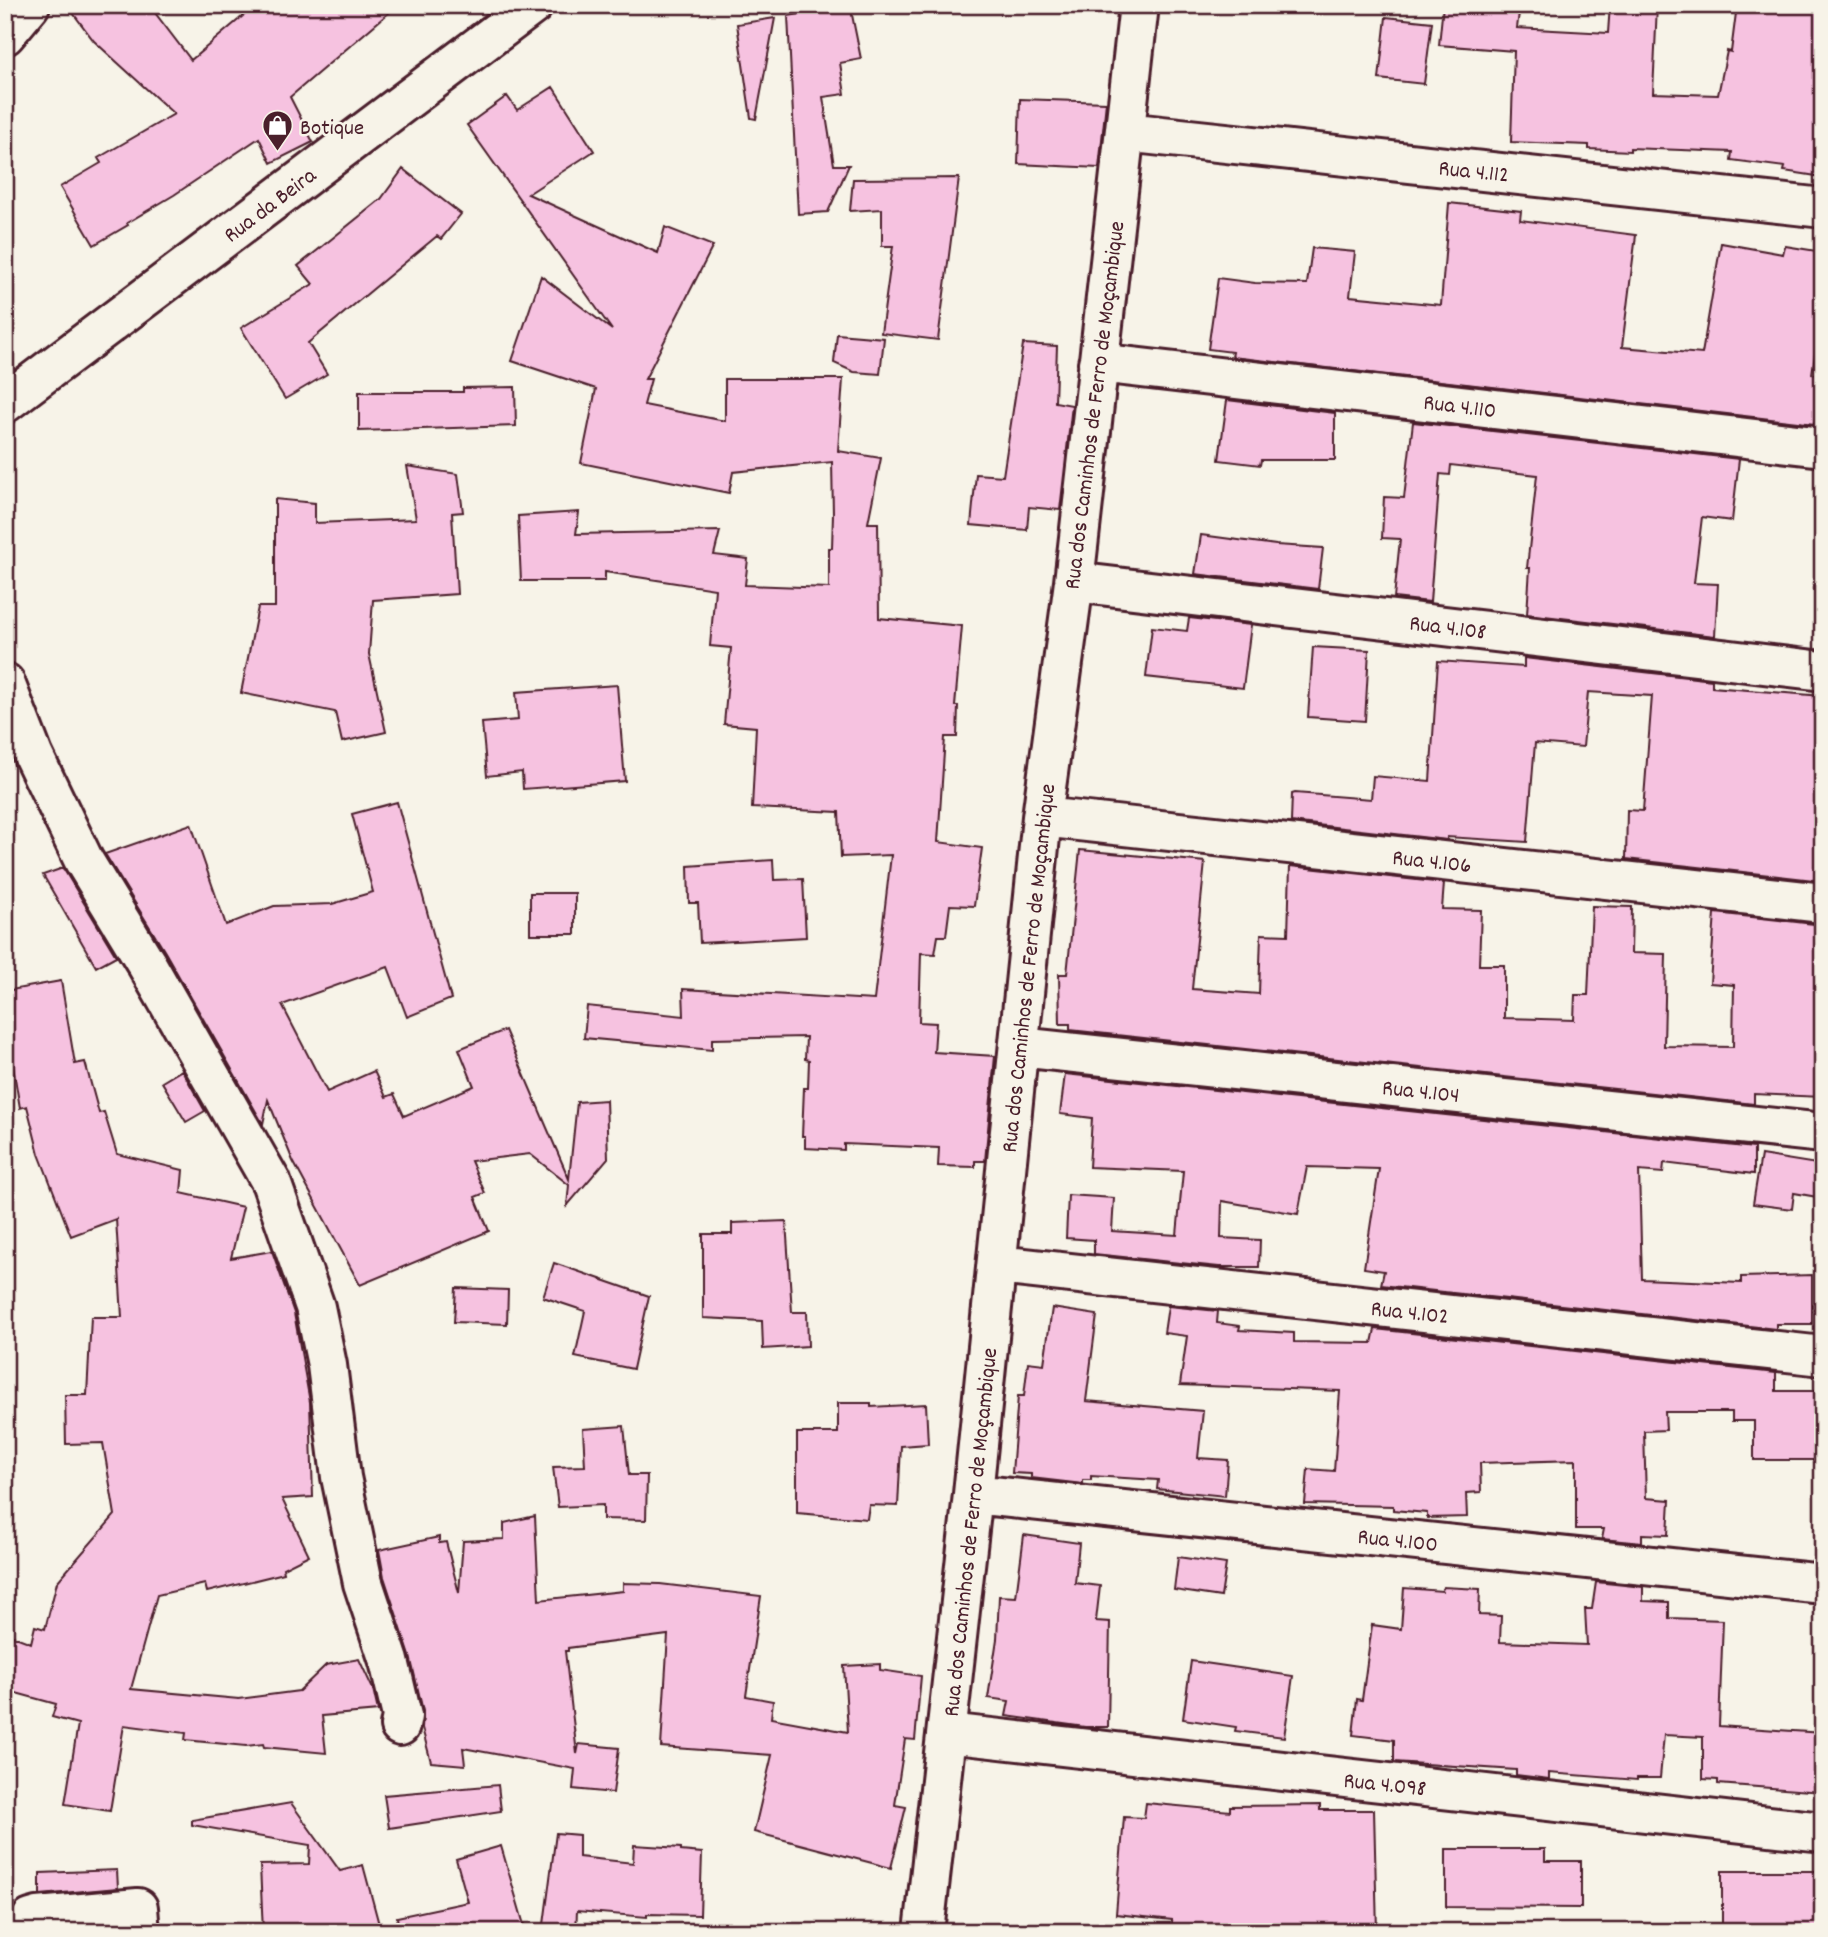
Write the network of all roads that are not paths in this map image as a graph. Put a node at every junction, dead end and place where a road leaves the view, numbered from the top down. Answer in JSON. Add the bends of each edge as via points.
{"nodes":[{"id":1,"x":30,"y":5,"type":"edge"},
{"id":2,"x":534,"y":5,"type":"edge"},
{"id":3,"x":1139,"y":5,"type":"edge"},
{"id":4,"x":5,"y":35,"type":"edge"},
{"id":5,"x":1125,"y":132,"type":"junction"},
{"id":6,"x":1823,"y":208,"type":"edge"},
{"id":7,"x":1098,"y":363,"type":"junction"},
{"id":8,"x":5,"y":403,"type":"edge"},
{"id":9,"x":1823,"y":447,"type":"edge"},
{"id":10,"x":1073,"y":582,"type":"junction"},
{"id":11,"x":1823,"y":671,"type":"edge"},
{"id":12,"x":5,"y":683,"type":"edge"},
{"id":13,"x":1042,"y":817,"type":"junction"},
{"id":14,"x":1823,"y":903,"type":"edge"},
{"id":15,"x":1019,"y":1046,"type":"junction"},
{"id":16,"x":1823,"y":1133,"type":"edge"},
{"id":17,"x":997,"y":1265,"type":"junction"},
{"id":18,"x":1823,"y":1356,"type":"edge"},
{"id":19,"x":973,"y":1494,"type":"junction"},
{"id":20,"x":1823,"y":1584,"type":"edge"},
{"id":21,"x":400,"y":1726,"type":"dead end"},
{"id":22,"x":947,"y":1733,"type":"junction"},
{"id":23,"x":1823,"y":1832,"type":"edge"},
{"id":24,"x":25,"y":1932,"type":"edge"},
{"id":25,"x":140,"y":1932,"type":"edge"},
{"id":26,"x":924,"y":1932,"type":"edge"}],
"edges":[{"from":1,"to":4,"type":"street"},
{"from":2,"to":8,"type":"street","name":"Rua da Beira"},
{"from":3,"to":5,"type":"street","name":"Rua dos Caminhos de Ferro de Moçambique"},
{"from":5,"to":6,"type":"street","name":"Rua 4.112"},
{"from":5,"to":7,"type":"street","name":"Rua dos Caminhos de Ferro de Moçambique"},
{"from":7,"to":9,"type":"street","name":"Rua 4.110"},
{"from":7,"to":10,"type":"street","name":"Rua dos Caminhos de Ferro de Moçambique"},
{"from":10,"to":11,"type":"street","name":"Rua 4.108"},
{"from":10,"to":13,"type":"street","name":"Rua dos Caminhos de Ferro de Moçambique"},
{"from":12,"to":21,"type":"street","via":[[83,861],[271,1182],[315,1307],[344,1490],[363,1583],[400,1705]]},
{"from":13,"to":14,"type":"street","name":"Rua 4.106"},
{"from":13,"to":15,"type":"street","name":"Rua dos Caminhos de Ferro de Moçambique"},
{"from":15,"to":16,"type":"street","name":"Rua 4.104"},
{"from":15,"to":17,"type":"street","name":"Rua dos Caminhos de Ferro de Moçambique"},
{"from":17,"to":18,"type":"street","name":"Rua 4.102"},
{"from":17,"to":19,"type":"street","name":"Rua dos Caminhos de Ferro de Moçambique"},
{"from":19,"to":20,"type":"street","name":"Rua 4.100"},
{"from":19,"to":22,"type":"street","name":"Rua dos Caminhos de Ferro de Moçambique"},
{"from":22,"to":23,"type":"street","name":"Rua 4.098"},
{"from":22,"to":26,"type":"street","name":"Rua dos Caminhos de Ferro de Moçambique"},
{"from":24,"to":25,"type":"street","via":[[38,1917],[138,1908]]}]}
